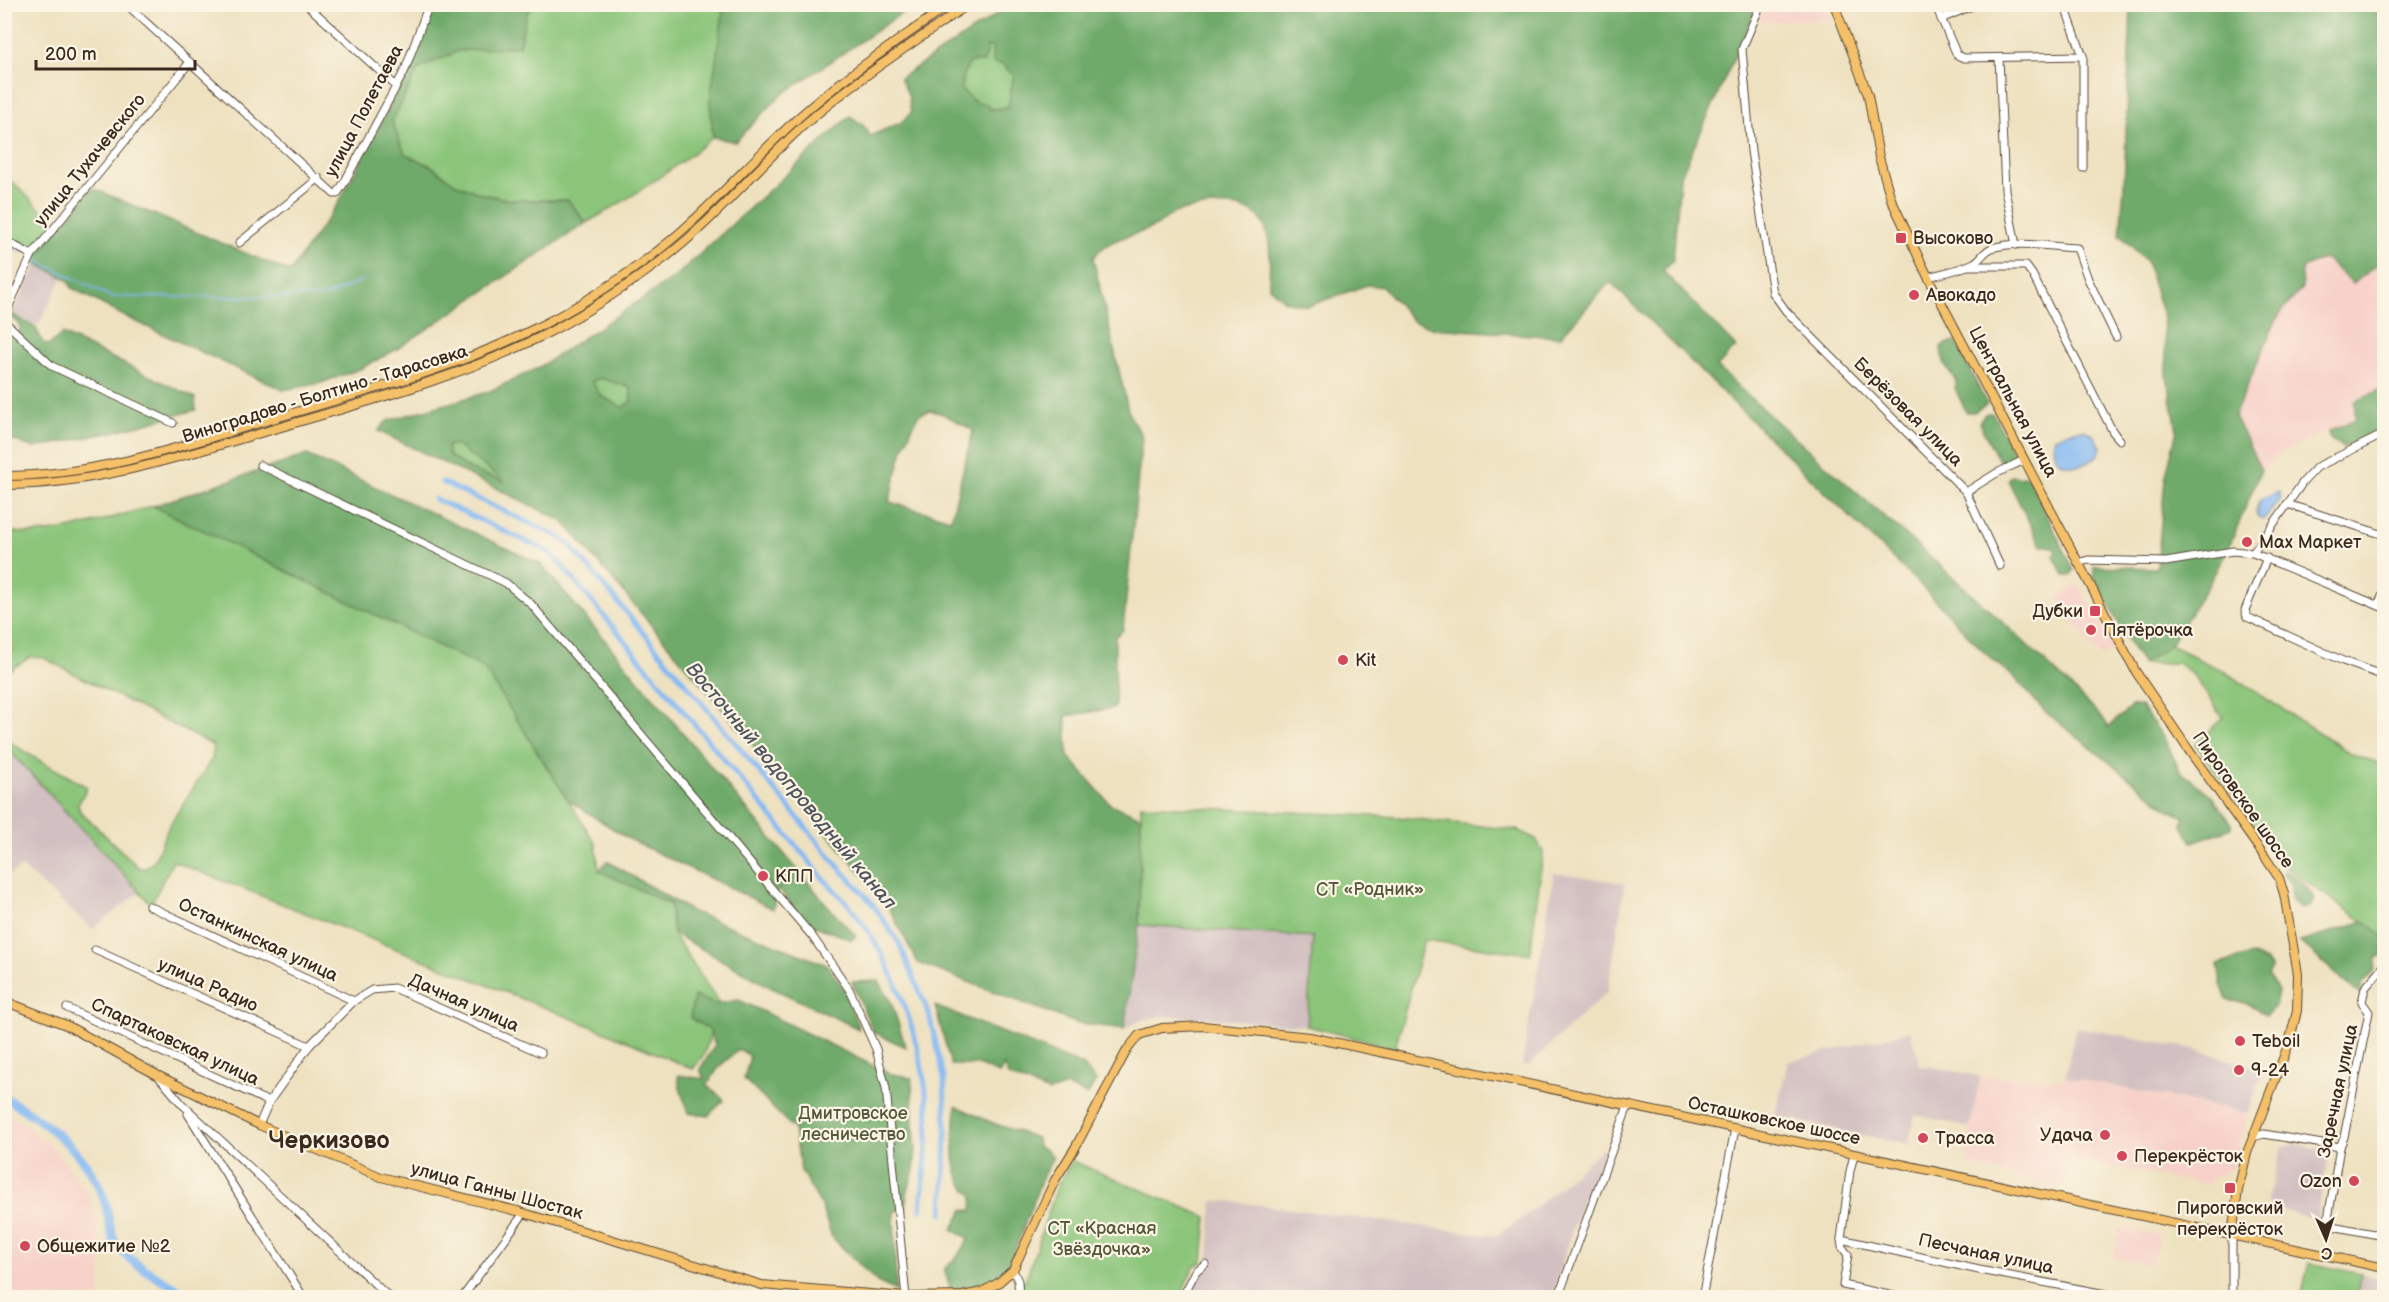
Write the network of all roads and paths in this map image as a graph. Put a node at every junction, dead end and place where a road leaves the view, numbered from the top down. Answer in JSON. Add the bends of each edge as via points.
{"nodes":[{"id":1,"x":126,"y":4,"type":"edge"},
{"id":2,"x":306,"y":4,"type":"edge"},
{"id":3,"x":429,"y":4,"type":"edge"},
{"id":4,"x":950,"y":4,"type":"edge"},
{"id":5,"x":969,"y":4,"type":"edge"},
{"id":6,"x":1761,"y":4,"type":"edge"},
{"id":7,"x":1834,"y":4,"type":"edge"},
{"id":8,"x":1935,"y":4,"type":"edge"},
{"id":9,"x":1976,"y":4,"type":"edge"},
{"id":10,"x":2064,"y":4,"type":"edge"},
{"id":11,"x":1941,"y":19,"type":"junction"},
{"id":12,"x":2083,"y":56,"type":"junction"},
{"id":13,"x":1999,"y":58,"type":"junction"},
{"id":14,"x":190,"y":62,"type":"junction"},
{"id":15,"x":396,"y":86,"type":"junction"},
{"id":16,"x":2083,"y":168,"type":"dead end"},
{"id":17,"x":319,"y":178,"type":"junction"},
{"id":18,"x":4,"y":240,"type":"edge"},
{"id":19,"x":238,"y":243,"type":"dead end"},
{"id":20,"x":2016,"y":245,"type":"junction"},
{"id":21,"x":34,"y":252,"type":"junction"},
{"id":22,"x":1967,"y":266,"type":"junction"},
{"id":23,"x":1928,"y":277,"type":"junction"},
{"id":24,"x":4,"y":317,"type":"edge"},
{"id":25,"x":4,"y":321,"type":"edge"},
{"id":26,"x":2116,"y":338,"type":"dead end"},
{"id":27,"x":173,"y":423,"type":"dead end"},
{"id":28,"x":2385,"y":434,"type":"edge"},
{"id":29,"x":2120,"y":440,"type":"dead end"},
{"id":30,"x":2024,"y":460,"type":"junction"},
{"id":31,"x":261,"y":465,"type":"dead end"},
{"id":32,"x":4,"y":476,"type":"edge"},
{"id":33,"x":4,"y":485,"type":"edge"},
{"id":34,"x":1966,"y":492,"type":"junction"},
{"id":35,"x":2287,"y":504,"type":"junction"},
{"id":36,"x":2385,"y":535,"type":"edge"},
{"id":37,"x":2253,"y":553,"type":"junction"},
{"id":38,"x":2267,"y":558,"type":"junction"},
{"id":39,"x":2078,"y":563,"type":"junction"},
{"id":40,"x":2000,"y":566,"type":"dead end"},
{"id":41,"x":2385,"y":592,"type":"edge"},
{"id":42,"x":2381,"y":606,"type":"edge"},
{"id":43,"x":2136,"y":672,"type":"joint"},
{"id":44,"x":2385,"y":676,"type":"edge"},
{"id":45,"x":149,"y":906,"type":"dead end"},
{"id":46,"x":95,"y":950,"type":"dead end"},
{"id":47,"x":2385,"y":966,"type":"edge"},
{"id":48,"x":4,"y":1001,"type":"edge"},
{"id":49,"x":354,"y":1001,"type":"junction"},
{"id":50,"x":68,"y":1008,"type":"dead end"},
{"id":51,"x":309,"y":1046,"type":"junction"},
{"id":52,"x":541,"y":1053,"type":"dead end"},
{"id":53,"x":158,"y":1075,"type":"junction"},
{"id":54,"x":269,"y":1102,"type":"junction"},
{"id":55,"x":182,"y":1104,"type":"junction"},
{"id":56,"x":1628,"y":1106,"type":"junction"},
{"id":57,"x":259,"y":1125,"type":"junction"},
{"id":58,"x":2257,"y":1125,"type":"junction"},
{"id":59,"x":1735,"y":1129,"type":"junction"},
{"id":60,"x":2264,"y":1134,"type":"junction"},
{"id":61,"x":2253,"y":1137,"type":"junction"},
{"id":62,"x":2340,"y":1148,"type":"junction"},
{"id":63,"x":1854,"y":1155,"type":"junction"},
{"id":64,"x":524,"y":1213,"type":"junction"},
{"id":65,"x":2232,"y":1235,"type":"junction"},
{"id":66,"x":2385,"y":1236,"type":"edge"},
{"id":67,"x":1841,"y":1239,"type":"junction"},
{"id":68,"x":1205,"y":1263,"type":"dead end"},
{"id":69,"x":2385,"y":1268,"type":"edge"},
{"id":70,"x":1013,"y":1270,"type":"junction"},
{"id":71,"x":906,"y":1297,"type":"edge"},
{"id":72,"x":304,"y":1298,"type":"edge"},
{"id":73,"x":390,"y":1298,"type":"edge"},
{"id":74,"x":462,"y":1298,"type":"edge"},
{"id":75,"x":1019,"y":1298,"type":"edge"},
{"id":76,"x":1182,"y":1298,"type":"edge"},
{"id":77,"x":1558,"y":1298,"type":"edge"},
{"id":78,"x":1702,"y":1298,"type":"edge"},
{"id":79,"x":1903,"y":1298,"type":"edge"},
{"id":80,"x":2127,"y":1298,"type":"edge"},
{"id":81,"x":2232,"y":1298,"type":"edge"}],
"edges":[{"from":1,"to":14,"type":"street"},
{"from":2,"to":15,"type":"street"},
{"from":3,"to":15,"type":"street","name":"улица Полетаева","via":[[411,57]]},
{"from":4,"to":32,"type":"main road","name":"Виноградово - Болтино - Тарасовка","via":[[836,85],[650,257],[589,299],[536,328],[463,360],[183,446],[68,471]]},
{"from":5,"to":33,"type":"main road","name":"Виноградово - Болтино - Тарасовка","via":[[819,113],[658,263],[597,306],[541,337],[466,369],[185,455],[109,474]]},
{"from":6,"to":34,"type":"street","name":"Берёзовая улица","via":[[1742,49],[1751,151],[1773,293]]},
{"from":7,"to":23,"type":"main road","name":"Центральная улица","via":[[1868,95],[1891,199]]},
{"from":8,"to":11,"type":"street"},
{"from":9,"to":11,"type":"street"},
{"from":10,"to":12,"type":"street"},
{"from":11,"to":13,"type":"street","via":[[1957,55]]},
{"from":12,"to":13,"type":"street"},
{"from":12,"to":16,"type":"street"},
{"from":13,"to":20,"type":"street","via":[[2005,190]]},
{"from":14,"to":17,"type":"street"},
{"from":14,"to":21,"type":"street","name":"улица Тухачевского"},
{"from":15,"to":17,"type":"street","name":"улица Полетаева","via":[[337,194]]},
{"from":17,"to":19,"type":"street"},
{"from":18,"to":21,"type":"street"},
{"from":20,"to":22,"type":"street","via":[[1986,251]]},
{"from":20,"to":26,"type":"street","via":[[2077,248]]},
{"from":21,"to":24,"type":"street","name":"улица Тухачевского"},
{"from":22,"to":23,"type":"street"},
{"from":22,"to":29,"type":"street","via":[[2026,266]]},
{"from":23,"to":30,"type":"main road","name":"Центральная улица"},
{"from":25,"to":27,"type":"street","via":[[52,366]]},
{"from":28,"to":35,"type":"street","via":[[2317,467]]},
{"from":30,"to":34,"type":"street"},
{"from":30,"to":39,"type":"main road","name":"Центральная улица"},
{"from":31,"to":71,"type":"street","via":[[506,583],[531,604],[825,953],[849,989],[876,1049],[886,1088]]},
{"from":34,"to":40,"type":"street","name":"Берёзовая улица"},
{"from":35,"to":36,"type":"street"},
{"from":35,"to":37,"type":"street"},
{"from":37,"to":38,"type":"street"},
{"from":37,"to":39,"type":"street","via":[[2233,551],[2166,562]]},
{"from":38,"to":42,"type":"street"},
{"from":38,"to":44,"type":"street","via":[[2245,610],[2247,617]]},
{"from":39,"to":43,"type":"main road","name":"Центральная улица"},
{"from":41,"to":42,"type":"street"},
{"from":43,"to":58,"type":"main road","name":"Пироговское шоссе","via":[[2265,856],[2284,894],[2298,974],[2297,1011],[2289,1043]]},
{"from":45,"to":49,"type":"street","name":"Останкинская улица"},
{"from":46,"to":51,"type":"street","name":"улица Радио"},
{"from":47,"to":62,"type":"street","name":"Заречная улица","via":[[2365,988],[2362,1002],[2369,1012]]},
{"from":48,"to":53,"type":"main road","name":"улица Ганны Шостак","via":[[66,1025]]},
{"from":49,"to":51,"type":"street","name":"Дачная улица"},
{"from":49,"to":52,"type":"street","name":"Дачная улица","via":[[372,990],[394,988]]},
{"from":50,"to":54,"type":"street","name":"Спартаковская улица"},
{"from":51,"to":54,"type":"street","name":"Дачная улица"},
{"from":53,"to":55,"type":"street"},
{"from":53,"to":57,"type":"main road","name":"улица Ганны Шостак"},
{"from":54,"to":57,"type":"street","name":"Дачная улица"},
{"from":55,"to":72,"type":"street"},
{"from":55,"to":73,"type":"street"},
{"from":56,"to":59,"type":"main road","name":"Осташковское шоссе"},
{"from":56,"to":70,"type":"main road","name":"Осташковское шоссе","via":[[1310,1037],[1203,1026],[1162,1028],[1139,1035],[1127,1050],[1055,1180]]},
{"from":56,"to":77,"type":"street"},
{"from":57,"to":64,"type":"main road","name":"улица Ганны Шостак","via":[[381,1177]]},
{"from":58,"to":60,"type":"street"},
{"from":58,"to":61,"type":"main road","name":"Пироговское шоссе"},
{"from":59,"to":63,"type":"main road","name":"Осташковское шоссе"},
{"from":59,"to":78,"type":"street"},
{"from":60,"to":61,"type":"street"},
{"from":60,"to":62,"type":"street"},
{"from":61,"to":65,"type":"main road","name":"Пироговское шоссе","via":[[2239,1184]]},
{"from":62,"to":66,"type":"street","name":"Заречная улица","via":[[2327,1225]]},
{"from":63,"to":65,"type":"main road","name":"Осташковское шоссе"},
{"from":63,"to":67,"type":"street"},
{"from":64,"to":71,"type":"main road","name":"улица Ганны Шостак","via":[[762,1285]]},
{"from":64,"to":74,"type":"street"},
{"from":65,"to":69,"type":"main road","name":"Осташковское шоссе"},
{"from":65,"to":81,"type":"street"},
{"from":67,"to":79,"type":"street","via":[[1848,1255],[1843,1285]]},
{"from":67,"to":80,"type":"street","name":"Песчаная улица"},
{"from":68,"to":76,"type":"street","via":[[1196,1271]]},
{"from":70,"to":71,"type":"main road","name":"улица Ганны Шостак","via":[[982,1292]]},
{"from":70,"to":75,"type":"street"}]}
